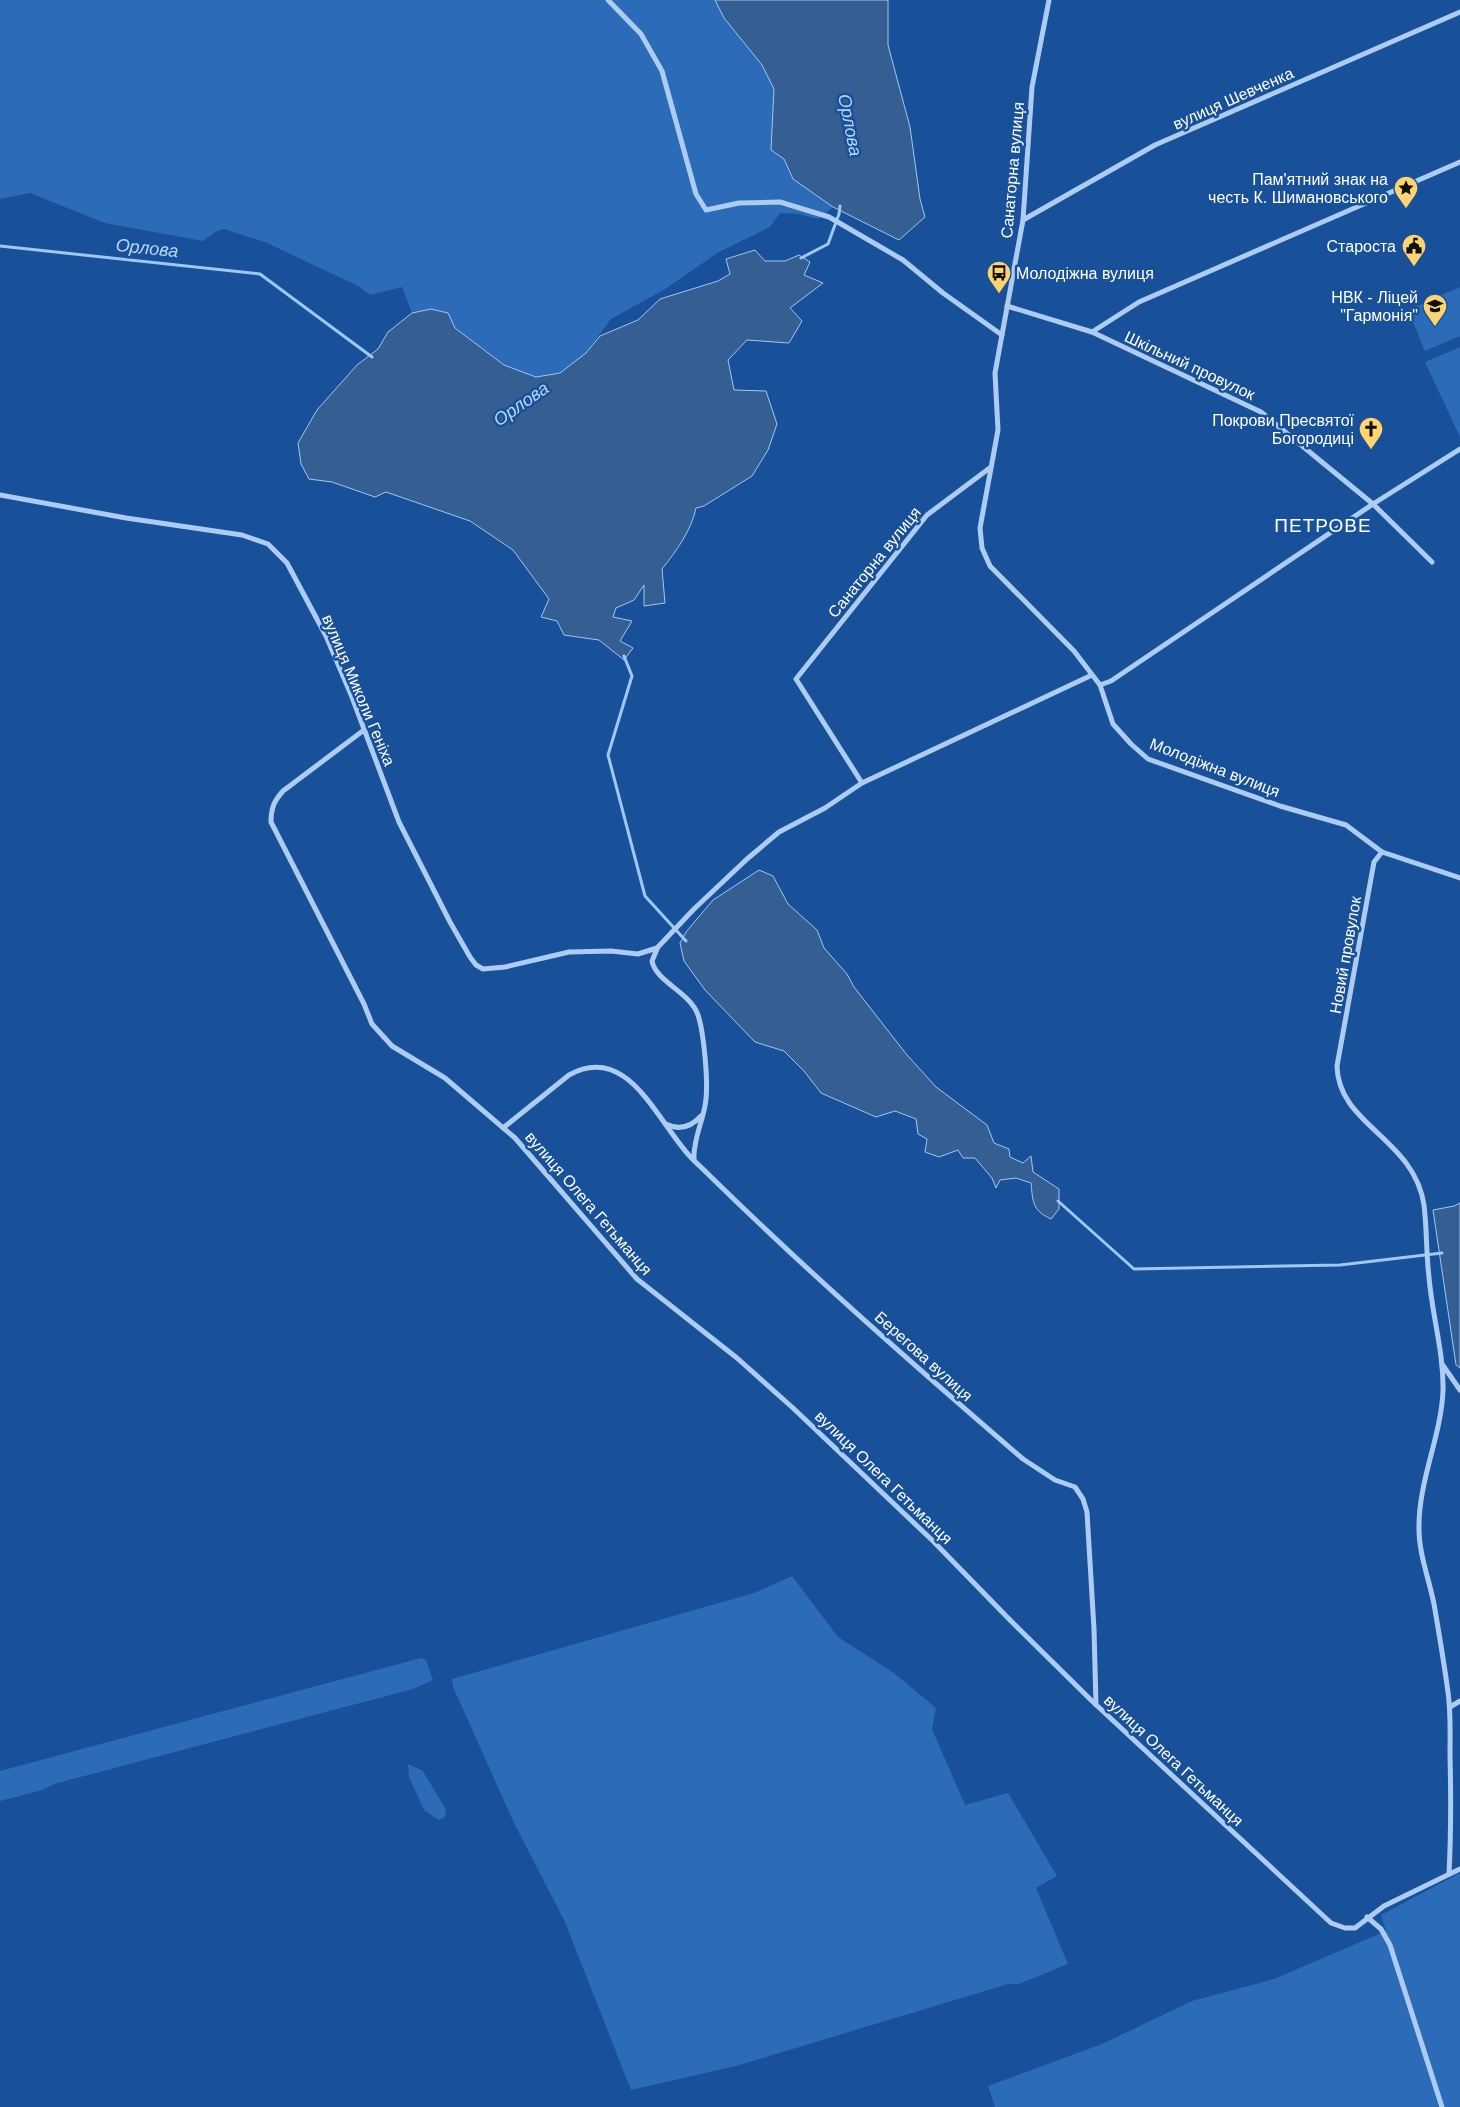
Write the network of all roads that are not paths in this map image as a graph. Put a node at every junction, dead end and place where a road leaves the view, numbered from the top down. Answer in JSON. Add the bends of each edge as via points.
{"nodes":[{"id":1,"x":608,"y":0,"type":"edge"},
{"id":2,"x":1049,"y":0,"type":"edge"},
{"id":3,"x":1460,"y":12,"type":"edge"},
{"id":4,"x":1460,"y":162,"type":"edge"},
{"id":5,"x":1023,"y":220,"type":"junction"},
{"id":6,"x":1007,"y":306,"type":"junction"},
{"id":7,"x":1092,"y":332,"type":"junction"},
{"id":8,"x":1002,"y":335,"type":"junction"},
{"id":9,"x":1460,"y":449,"type":"edge"},
{"id":10,"x":992,"y":467,"type":"junction"},
{"id":11,"x":0,"y":495,"type":"edge"},
{"id":12,"x":1373,"y":504,"type":"junction"},
{"id":13,"x":1432,"y":562,"type":"dead end"},
{"id":14,"x":1092,"y":675,"type":"junction"},
{"id":15,"x":1100,"y":685,"type":"junction"},
{"id":16,"x":364,"y":730,"type":"junction"},
{"id":17,"x":862,"y":783,"type":"junction"},
{"id":18,"x":1382,"y":852,"type":"junction"},
{"id":19,"x":1460,"y":878,"type":"edge"},
{"id":20,"x":657,"y":948,"type":"junction"},
{"id":21,"x":702,"y":1115,"type":"junction"},
{"id":22,"x":664,"y":1122,"type":"junction"},
{"id":23,"x":503,"y":1128,"type":"junction"},
{"id":24,"x":694,"y":1159,"type":"junction"},
{"id":25,"x":1442,"y":1364,"type":"junction"},
{"id":26,"x":1460,"y":1390,"type":"edge"},
{"id":27,"x":1460,"y":1702,"type":"edge"},
{"id":28,"x":1096,"y":1705,"type":"junction"},
{"id":29,"x":1450,"y":1707,"type":"junction"},
{"id":30,"x":1460,"y":1869,"type":"edge"},
{"id":31,"x":1449,"y":1874,"type":"junction"},
{"id":32,"x":1367,"y":1917,"type":"junction"},
{"id":33,"x":1442,"y":2107,"type":"edge"}],
"edges":[{"from":1,"to":8,"type":"street","via":[[641,34],[662,72],[696,194],[706,210],[780,202],[830,217],[903,260],[942,293]]},
{"from":2,"to":5,"type":"street","name":"Санаторна вулиця","via":[[1032,87]]},
{"from":3,"to":5,"type":"street","name":"вулиця Шевченка","via":[[1155,145]]},
{"from":4,"to":7,"type":"street","via":[[1139,302]]},
{"from":5,"to":6,"type":"street","name":"Санаторна вулиця"},
{"from":6,"to":7,"type":"street","name":"Шкільний провулок"},
{"from":6,"to":8,"type":"street","name":"Санаторна вулиця"},
{"from":7,"to":12,"type":"street","name":"Шкільний провулок","via":[[1261,412]]},
{"from":8,"to":10,"type":"street","name":"Санаторна вулиця","via":[[995,373],[998,430]]},
{"from":9,"to":12,"type":"street"},
{"from":10,"to":14,"type":"street","name":"Молодіжна вулиця","via":[[980,528],[982,548],[990,566],[1074,651]]},
{"from":10,"to":17,"type":"street","name":"Санаторна вулиця","via":[[927,515],[796,679]]},
{"from":11,"to":16,"type":"street","name":"вулиця Миколи Геніха","via":[[242,535],[268,544],[287,563],[326,636]]},
{"from":12,"to":13,"type":"street","name":"Шкільний провулок"},
{"from":12,"to":15,"type":"street","via":[[1111,681]]},
{"from":14,"to":15,"type":"street","name":"Молодіжна вулиця"},
{"from":14,"to":17,"type":"street"},
{"from":15,"to":18,"type":"street","name":"Молодіжна вулиця","via":[[1113,724],[1148,759],[1280,806],[1346,825]]},
{"from":16,"to":20,"type":"street","name":"вулиця Миколи Геніха","via":[[399,822],[450,922],[473,961],[483,969],[569,952],[638,954]]},
{"from":16,"to":23,"type":"street","name":"вулиця Олега Гетьманця","via":[[283,791],[271,810],[271,822],[372,1024],[392,1046],[445,1078]]},
{"from":17,"to":20,"type":"street","via":[[825,808],[779,832],[694,909]]},
{"from":18,"to":19,"type":"street","name":"Молодіжна вулиця"},
{"from":18,"to":25,"type":"street","name":"Новий провулок","via":[[1374,862],[1338,1066],[1340,1086],[1349,1104],[1402,1156],[1421,1192]]},
{"from":20,"to":21,"type":"street","via":[[652,956],[655,970],[691,1002],[700,1024],[706,1080]]},
{"from":21,"to":22,"type":"street","via":[[687,1127],[675,1127]]},
{"from":21,"to":24,"type":"street"},
{"from":22,"to":23,"type":"street","name":"Берегова вулиця","via":[[635,1087],[614,1070],[589,1067],[569,1074]]},
{"from":22,"to":24,"type":"street","name":"Берегова вулиця"},
{"from":23,"to":28,"type":"street","name":"вулиця Олега Гетьманця","via":[[516,1138],[637,1279],[737,1358],[793,1408],[933,1540]]},
{"from":24,"to":28,"type":"street","name":"Берегова вулиця","via":[[835,1292],[1023,1459],[1055,1480],[1075,1487],[1087,1512]]},
{"from":25,"to":26,"type":"street"},
{"from":25,"to":29,"type":"street","name":"Новий провулок","via":[[1443,1392],[1419,1529]]},
{"from":27,"to":29,"type":"street"},
{"from":28,"to":32,"type":"street","name":"вулиця Олега Гетьманця","via":[[1331,1923],[1355,1928]]},
{"from":29,"to":31,"type":"street","name":"Новий провулок","via":[[1452,1822]]},
{"from":30,"to":31,"type":"street"},
{"from":31,"to":32,"type":"street"},
{"from":32,"to":33,"type":"street","via":[[1381,1929],[1390,1945]]}]}
